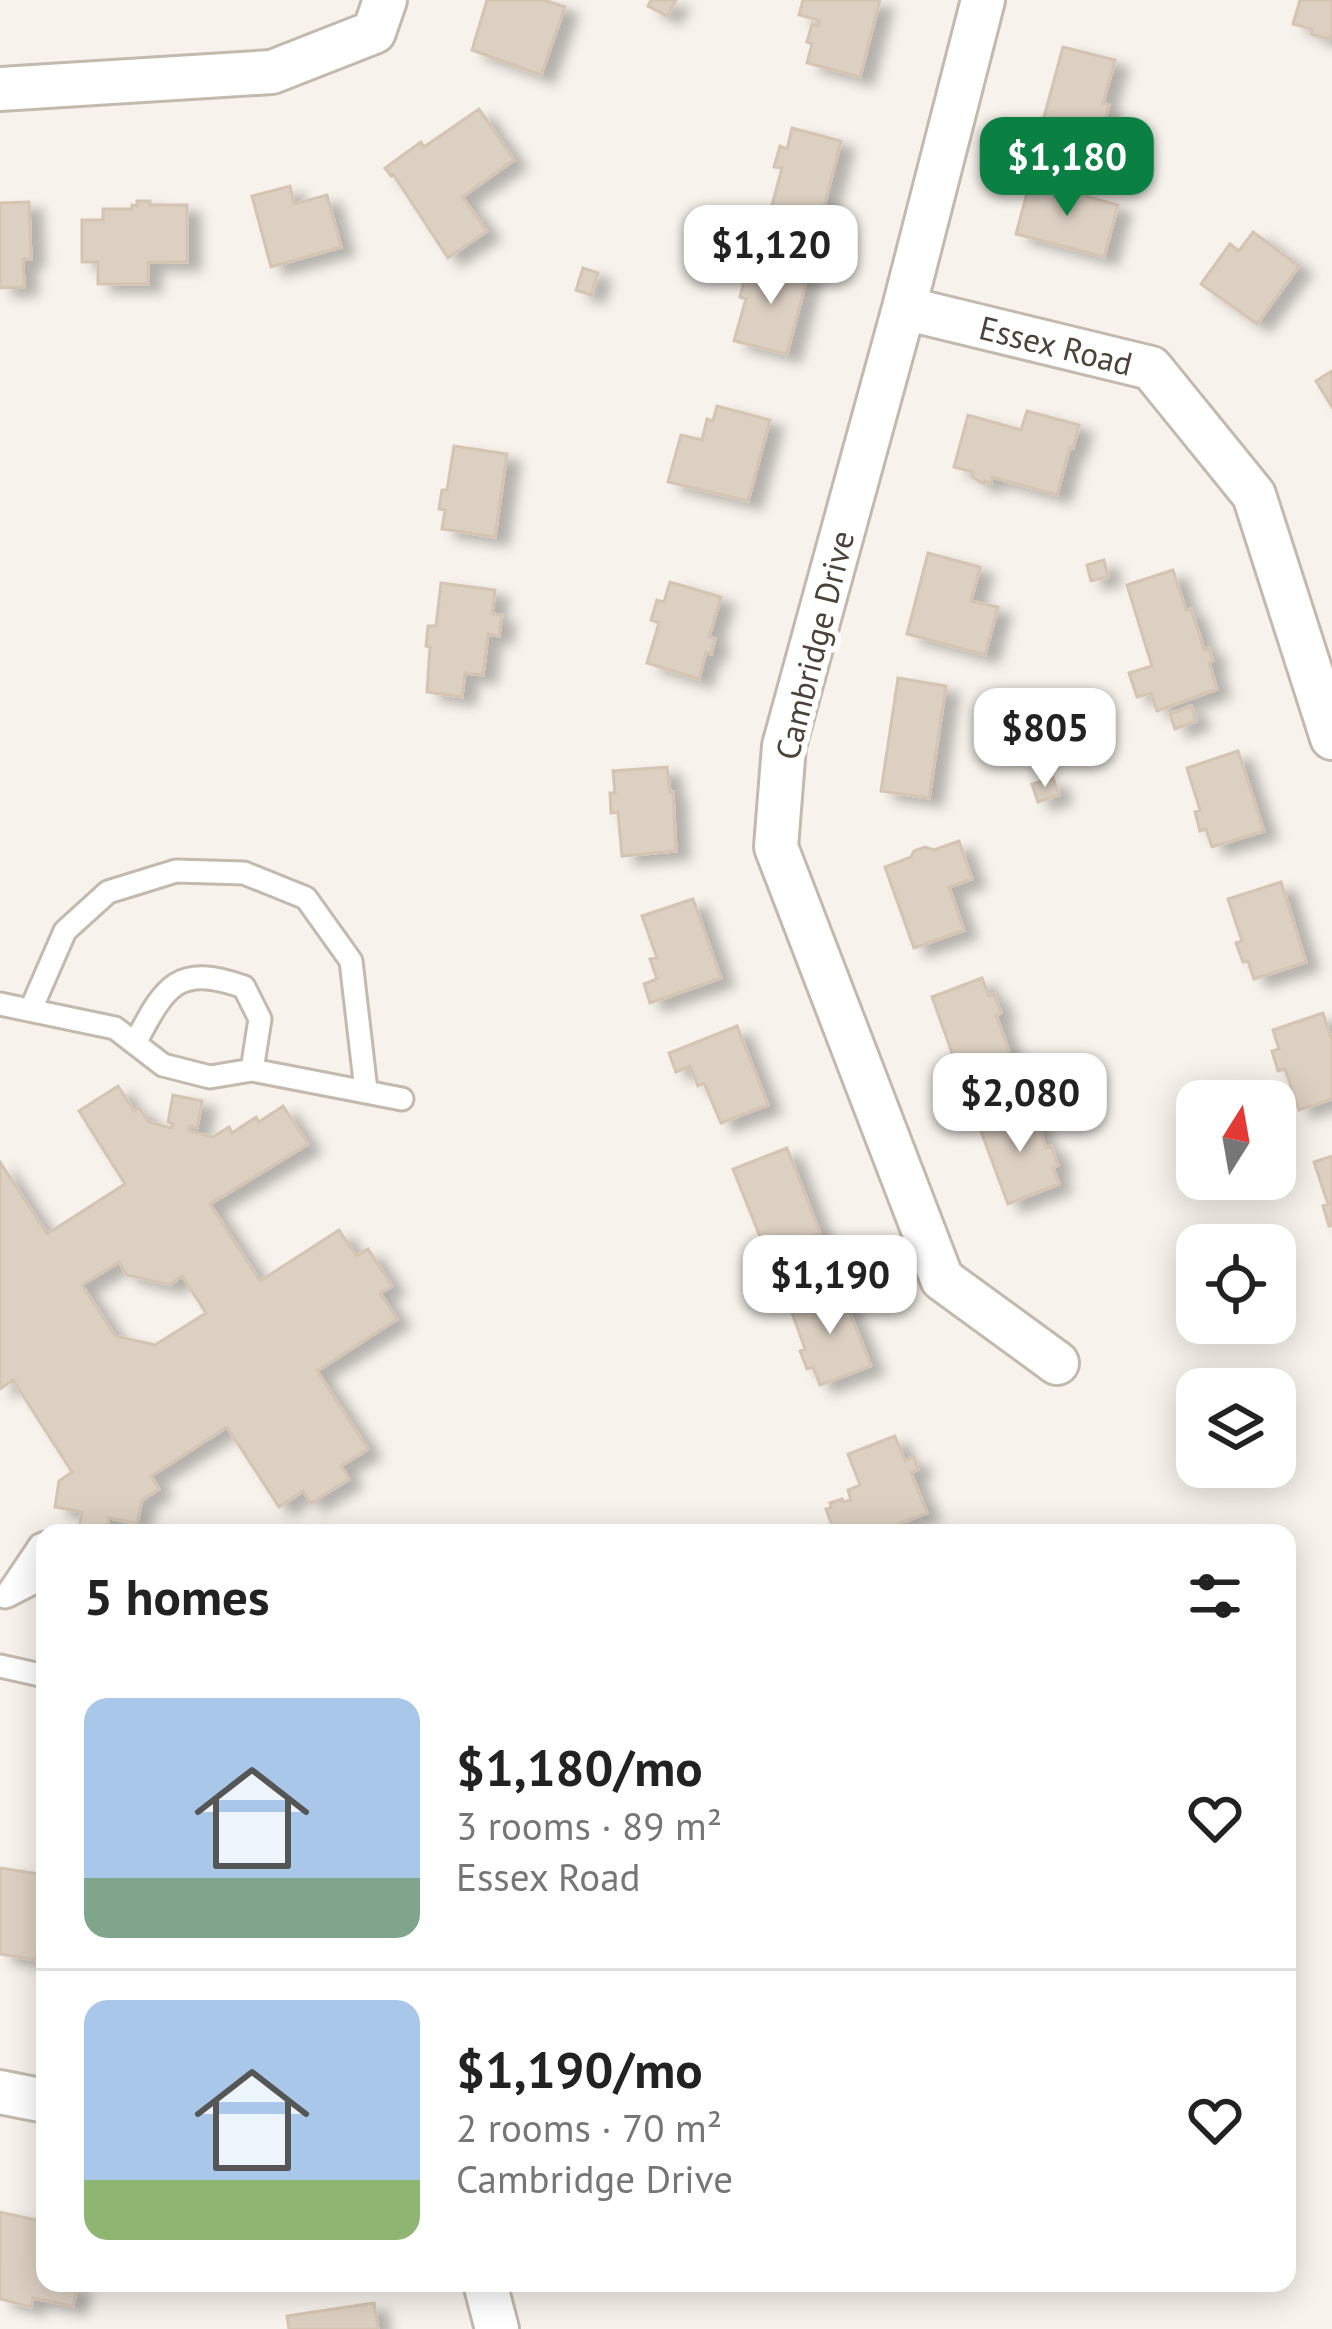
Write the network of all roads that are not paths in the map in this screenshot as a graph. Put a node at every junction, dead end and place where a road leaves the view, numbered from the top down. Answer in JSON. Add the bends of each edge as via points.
{"nodes":[{"id":1,"x":385,"y":0,"type":"edge"},
{"id":2,"x":983,"y":0,"type":"edge"},
{"id":3,"x":0,"y":89,"type":"edge"},
{"id":4,"x":904,"y":308,"type":"junction"},
{"id":5,"x":1332,"y":738,"type":"edge"},
{"id":6,"x":0,"y":1004,"type":"edge"},
{"id":7,"x":31,"y":1009,"type":"junction"},
{"id":8,"x":135,"y":1043,"type":"junction"},
{"id":9,"x":252,"y":1070,"type":"junction"},
{"id":10,"x":366,"y":1090,"type":"junction"},
{"id":11,"x":402,"y":1099,"type":"dead end"},
{"id":12,"x":1057,"y":1363,"type":"dead end"},
{"id":13,"x":36,"y":1551,"type":"edge"},
{"id":14,"x":36,"y":1582,"type":"edge"},
{"id":15,"x":3,"y":1600,"type":"edge"},
{"id":16,"x":0,"y":1666,"type":"edge"},
{"id":17,"x":36,"y":1674,"type":"edge"},
{"id":18,"x":0,"y":2092,"type":"edge"},
{"id":19,"x":36,"y":2099,"type":"edge"},
{"id":20,"x":487,"y":2292,"type":"edge"},
{"id":21,"x":496,"y":2329,"type":"edge"}],
"edges":[{"from":1,"to":3,"type":"street","via":[[374,32],[272,72]]},
{"from":2,"to":4,"type":"street","name":"Cambridge Drive"},
{"from":4,"to":5,"type":"street","name":"Essex Road","via":[[1151,368],[1254,495]]},
{"from":4,"to":12,"type":"street","name":"Cambridge Drive","via":[[784,746],[776,847],[943,1280]]},
{"from":6,"to":7,"type":"lane"},
{"from":7,"to":8,"type":"lane","via":[[115,1028]]},
{"from":7,"to":10,"type":"lane","via":[[65,931],[108,892],[176,871],[244,873],[305,898],[351,961]]},
{"from":8,"to":9,"type":"lane","via":[[163,1065],[210,1077]]},
{"from":8,"to":9,"type":"lane","via":[[160,997],[187,977],[215,977],[244,987],[260,1019]]},
{"from":9,"to":10,"type":"lane"},
{"from":10,"to":11,"type":"lane"},
{"from":13,"to":15,"type":"lane"},
{"from":14,"to":15,"type":"lane"},
{"from":16,"to":17,"type":"lane"},
{"from":18,"to":19,"type":"street"},
{"from":20,"to":21,"type":"street"}]}
